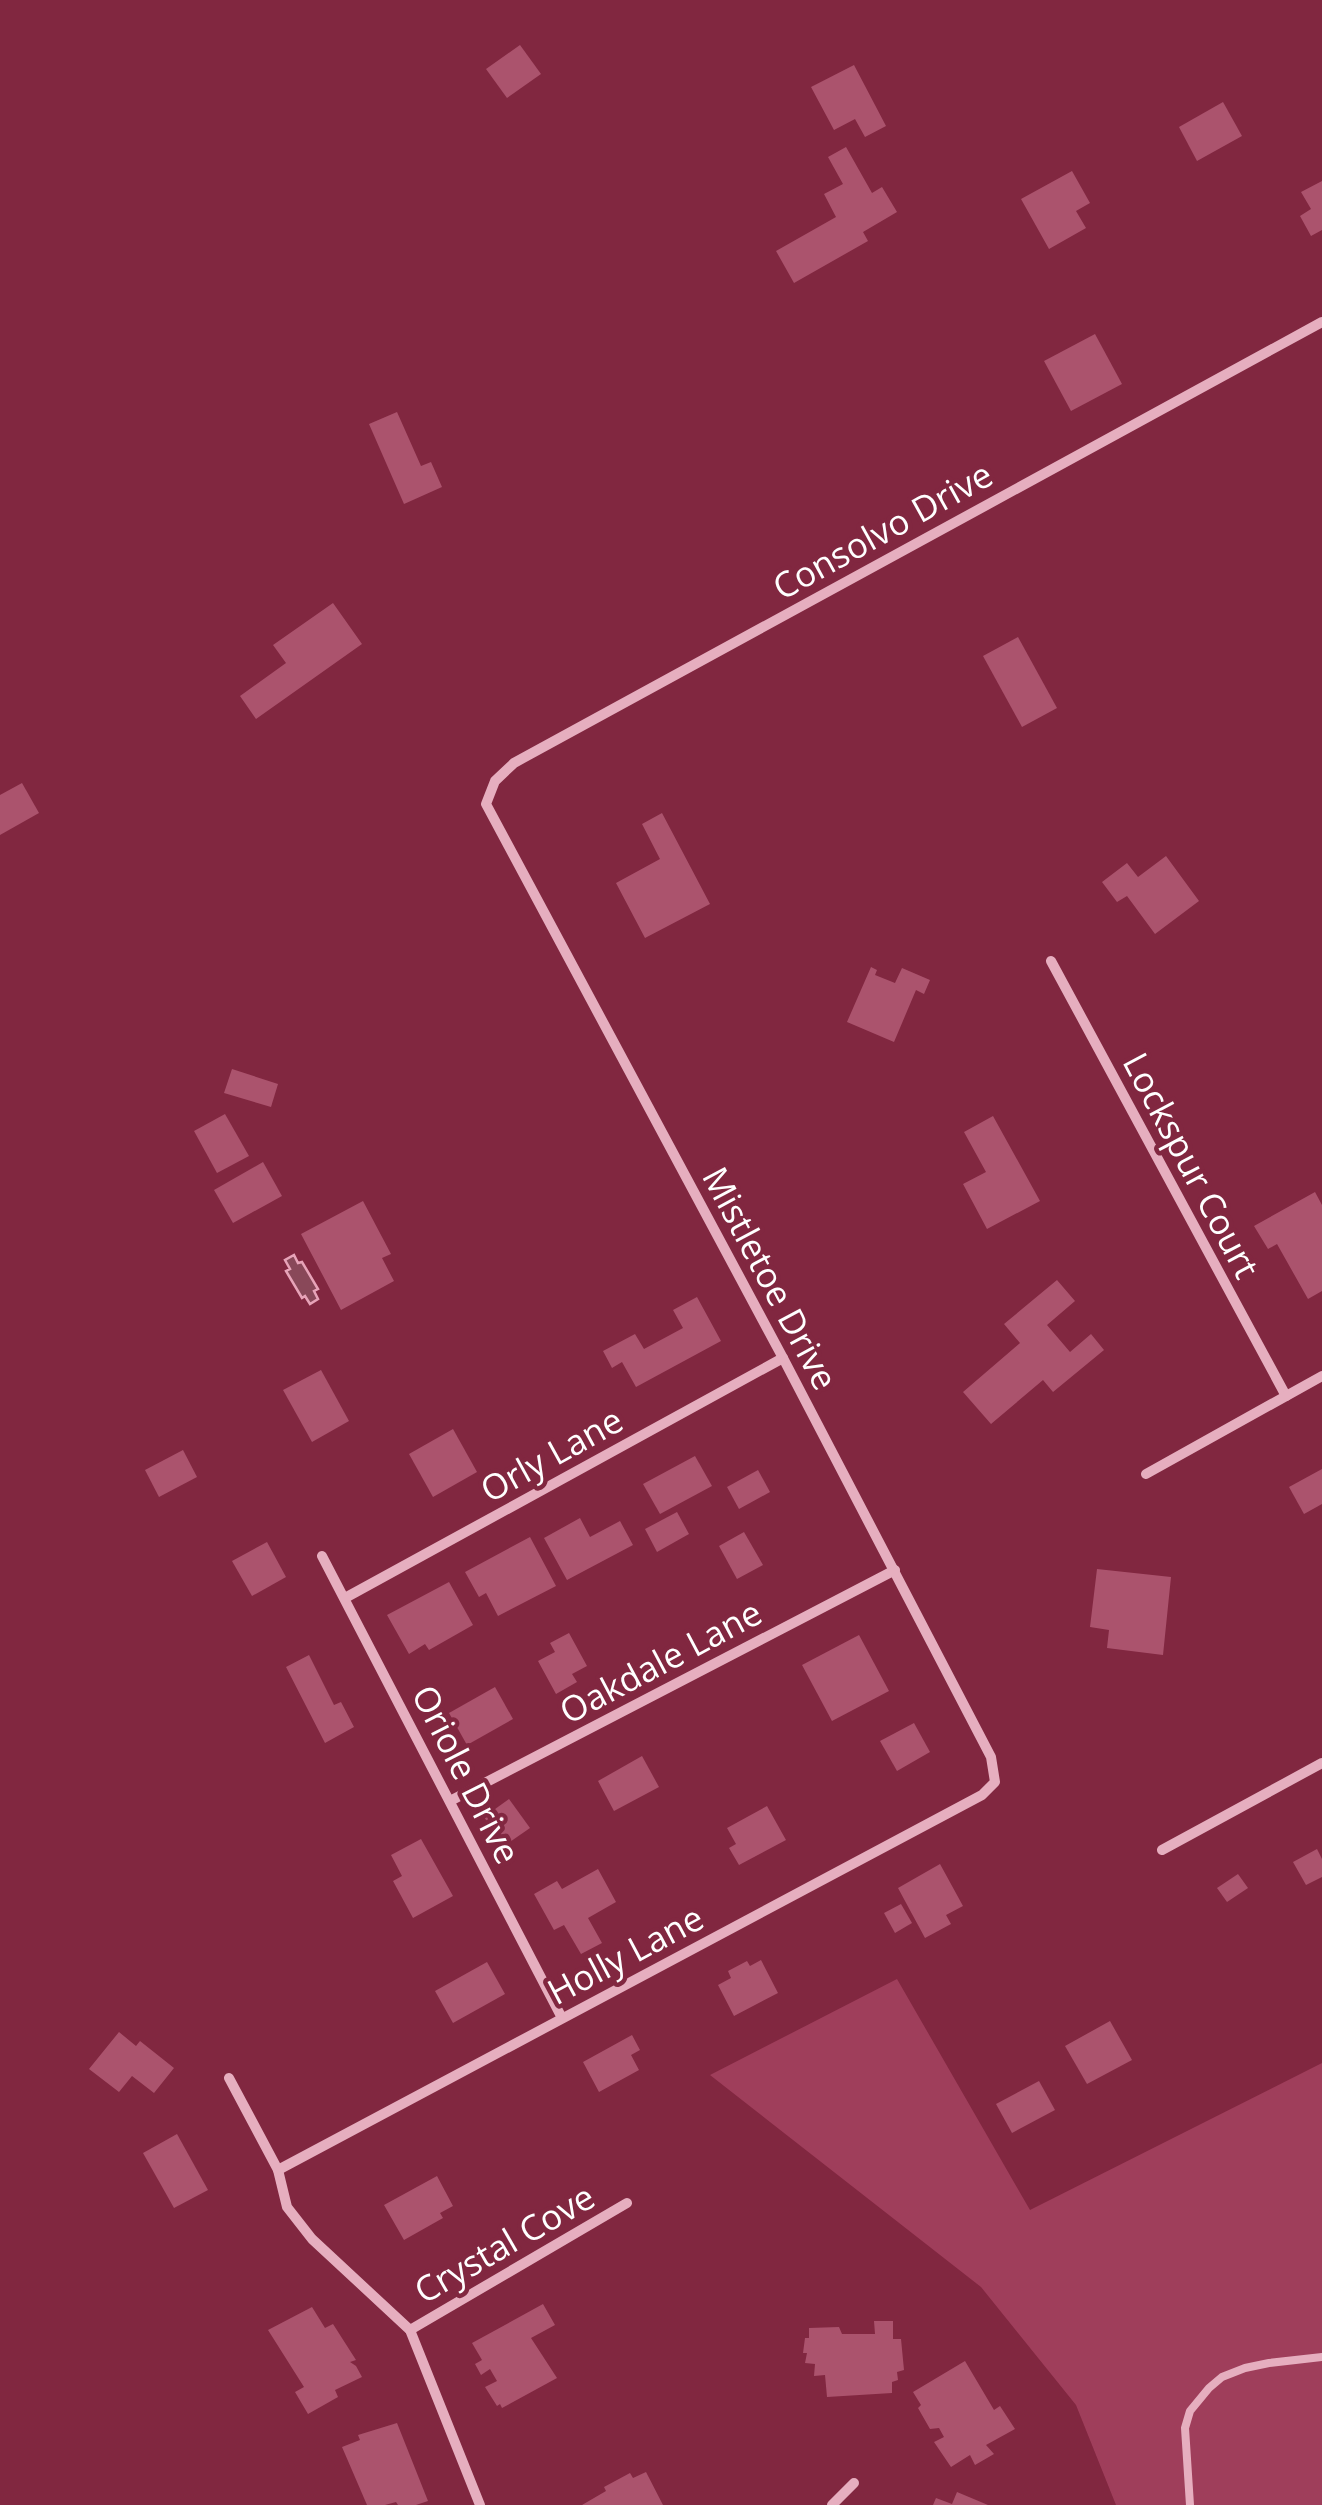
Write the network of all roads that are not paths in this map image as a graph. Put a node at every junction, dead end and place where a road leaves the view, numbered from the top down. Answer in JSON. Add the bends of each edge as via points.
{"nodes":[{"id":1,"x":1322,"y":322,"type":"edge"},
{"id":2,"x":486,"y":804,"type":"joint"},
{"id":3,"x":1051,"y":961,"type":"dead end"},
{"id":4,"x":783,"y":1358,"type":"junction"},
{"id":5,"x":1322,"y":1376,"type":"edge"},
{"id":6,"x":1286,"y":1396,"type":"junction"},
{"id":7,"x":1146,"y":1474,"type":"dead end"},
{"id":8,"x":322,"y":1556,"type":"dead end"},
{"id":9,"x":894,"y":1570,"type":"junction"},
{"id":10,"x":345,"y":1598,"type":"junction"},
{"id":11,"x":1322,"y":1763,"type":"edge"},
{"id":12,"x":994,"y":1782,"type":"joint"},
{"id":13,"x":450,"y":1801,"type":"junction"},
{"id":14,"x":1162,"y":1850,"type":"dead end"},
{"id":15,"x":562,"y":2018,"type":"junction"},
{"id":16,"x":228,"y":2078,"type":"dead end"},
{"id":17,"x":278,"y":2170,"type":"junction"},
{"id":18,"x":627,"y":2203,"type":"dead end"},
{"id":19,"x":410,"y":2330,"type":"junction"},
{"id":20,"x":1322,"y":2357,"type":"edge"},
{"id":21,"x":854,"y":2482,"type":"dead end"},
{"id":22,"x":480,"y":2505,"type":"edge"},
{"id":23,"x":832,"y":2505,"type":"edge"},
{"id":24,"x":1190,"y":2505,"type":"edge"}],
"edges":[{"from":1,"to":2,"type":"street","name":"Consolvo Drive","via":[[514,763],[495,781]]},
{"from":2,"to":4,"type":"street","name":"Mistletoe Drive"},
{"from":3,"to":6,"type":"street","name":"Lockspur Court"},
{"from":4,"to":9,"type":"street","name":"Mistletoe Drive"},
{"from":4,"to":10,"type":"street","name":"Orly Lane"},
{"from":5,"to":6,"type":"street"},
{"from":6,"to":7,"type":"street"},
{"from":8,"to":10,"type":"street","name":"Oriole Drive"},
{"from":9,"to":12,"type":"street","name":"Mistletoe Drive","via":[[991,1757]]},
{"from":9,"to":13,"type":"street","name":"Oakdale Lane"},
{"from":10,"to":13,"type":"street","name":"Oriole Drive"},
{"from":11,"to":14,"type":"street"},
{"from":12,"to":15,"type":"street","name":"Holly Lane","via":[[982,1795]]},
{"from":13,"to":15,"type":"street","name":"Oriole Drive"},
{"from":15,"to":17,"type":"street","name":"Holly Lane"},
{"from":16,"to":17,"type":"street"},
{"from":17,"to":19,"type":"street","via":[[287,2206],[312,2239]]},
{"from":18,"to":19,"type":"street","name":"Crystal Cove"},
{"from":19,"to":22,"type":"street"},
{"from":20,"to":24,"type":"lane","via":[[1245,2368],[1208,2388],[1185,2428]]},
{"from":21,"to":23,"type":"street"}]}
